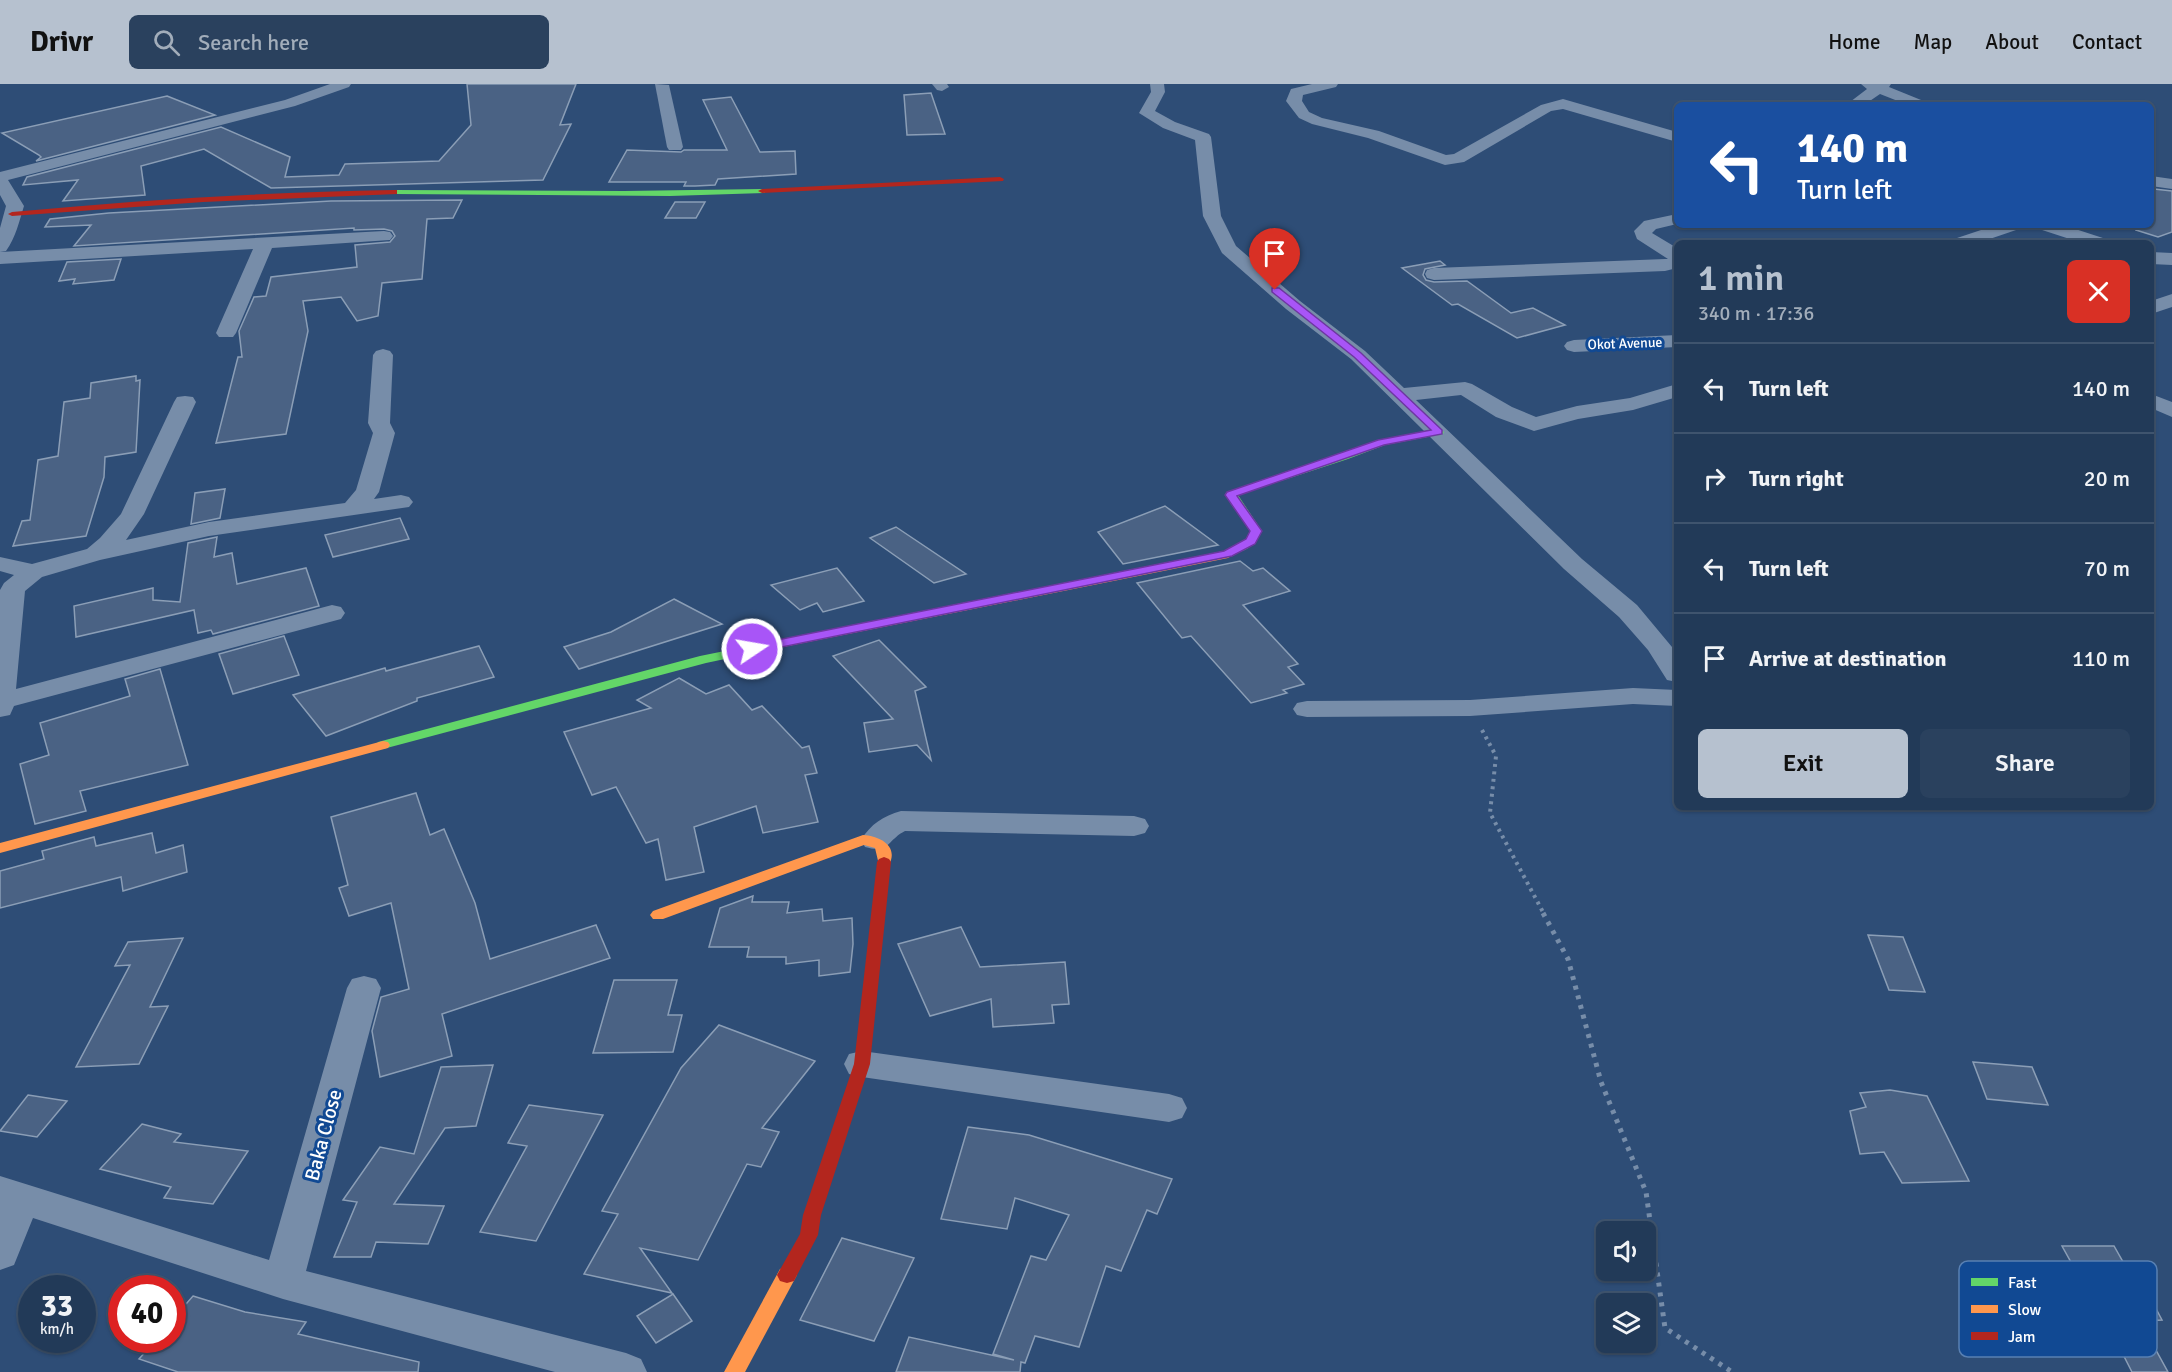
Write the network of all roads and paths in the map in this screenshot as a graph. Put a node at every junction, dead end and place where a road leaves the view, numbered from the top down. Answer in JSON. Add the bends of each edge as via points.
{"nodes":[{"id":1,"x":344,"y":84,"type":"edge"},
{"id":2,"x":662,"y":84,"type":"edge"},
{"id":3,"x":667,"y":84,"type":"edge"},
{"id":4,"x":1157,"y":84,"type":"edge"},
{"id":5,"x":1331,"y":84,"type":"edge"},
{"id":6,"x":1876,"y":85,"type":"edge"},
{"id":7,"x":1857,"y":102,"type":"edge"},
{"id":8,"x":1915,"y":102,"type":"edge"},
{"id":9,"x":1674,"y":136,"type":"edge"},
{"id":10,"x":675,"y":147,"type":"dead end"},
{"id":11,"x":1000,"y":178,"type":"dead end"},
{"id":12,"x":0,"y":179,"type":"edge"},
{"id":13,"x":2154,"y":181,"type":"edge"},
{"id":14,"x":2172,"y":184,"type":"edge"},
{"id":15,"x":12,"y":214,"type":"junction"},
{"id":16,"x":1674,"y":220,"type":"edge"},
{"id":17,"x":2004,"y":228,"type":"edge"},
{"id":18,"x":2054,"y":228,"type":"edge"},
{"id":19,"x":384,"y":236,"type":"dead end"},
{"id":20,"x":1969,"y":240,"type":"edge"},
{"id":21,"x":2091,"y":240,"type":"edge"},
{"id":22,"x":265,"y":243,"type":"junction"},
{"id":23,"x":0,"y":248,"type":"edge"},
{"id":24,"x":1674,"y":254,"type":"edge"},
{"id":25,"x":0,"y":258,"type":"edge"},
{"id":26,"x":1674,"y":262,"type":"edge"},
{"id":27,"x":1434,"y":274,"type":"dead end"},
{"id":28,"x":226,"y":333,"type":"dead end"},
{"id":29,"x":1674,"y":341,"type":"edge"},
{"id":30,"x":1574,"y":346,"type":"dead end"},
{"id":31,"x":384,"y":355,"type":"dead end"},
{"id":32,"x":1674,"y":391,"type":"edge"},
{"id":33,"x":1399,"y":395,"type":"junction"},
{"id":34,"x":2154,"y":401,"type":"edge"},
{"id":35,"x":185,"y":402,"type":"dead end"},
{"id":36,"x":2172,"y":410,"type":"edge"},
{"id":37,"x":1439,"y":432,"type":"junction"},
{"id":38,"x":401,"y":502,"type":"dead end"},
{"id":39,"x":353,"y":508,"type":"junction"},
{"id":40,"x":94,"y":554,"type":"junction"},
{"id":41,"x":0,"y":564,"type":"edge"},
{"id":42,"x":33,"y":572,"type":"junction"},
{"id":43,"x":332,"y":613,"type":"dead end"},
{"id":44,"x":1674,"y":669,"type":"edge"},
{"id":45,"x":1674,"y":698,"type":"edge"},
{"id":46,"x":1,"y":705,"type":"edge"},
{"id":47,"x":1470,"y":708,"type":"junction"},
{"id":48,"x":1307,"y":709,"type":"dead end"},
{"id":49,"x":1134,"y":826,"type":"dead end"},
{"id":50,"x":876,"y":840,"type":"junction"},
{"id":51,"x":0,"y":848,"type":"edge"},
{"id":52,"x":658,"y":915,"type":"dead end"},
{"id":53,"x":364,"y":988,"type":"dead end"},
{"id":54,"x":862,"y":1064,"type":"junction"},
{"id":55,"x":1169,"y":1108,"type":"dead end"},
{"id":56,"x":11,"y":1195,"type":"edge"},
{"id":57,"x":0,"y":1253,"type":"edge"},
{"id":58,"x":283,"y":1282,"type":"junction"},
{"id":59,"x":626,"y":1372,"type":"edge"},
{"id":60,"x":735,"y":1372,"type":"edge"},
{"id":61,"x":1732,"y":1372,"type":"edge"}],
"edges":[{"from":1,"to":12,"type":"street","via":[[290,103]]},
{"from":2,"to":3,"type":"street"},
{"from":2,"to":10,"type":"street"},
{"from":4,"to":33,"type":"street","via":[[1158,92],[1148,113],[1203,137],[1212,216],[1228,249],[1358,355]]},
{"from":5,"to":9,"type":"street","via":[[1296,92],[1294,101],[1304,115],[1445,160],[1458,159],[1555,105],[1572,105]]},
{"from":6,"to":7,"type":"street"},
{"from":6,"to":8,"type":"street"},
{"from":11,"to":15,"type":"street","via":[[695,195],[514,191],[332,193]]},
{"from":12,"to":15,"type":"street","via":[[15,206]]},
{"from":13,"to":14,"type":"street"},
{"from":15,"to":23,"type":"street"},
{"from":16,"to":24,"type":"street","via":[[1642,231],[1647,239]]},
{"from":17,"to":20,"type":"street"},
{"from":18,"to":21,"type":"street"},
{"from":19,"to":22,"type":"street"},
{"from":22,"to":25,"type":"street"},
{"from":22,"to":28,"type":"street"},
{"from":26,"to":27,"type":"street"},
{"from":29,"to":30,"type":"street","name":"Okot Avenue"},
{"from":31,"to":39,"type":"street","via":[[379,423],[384,433],[367,492]]},
{"from":32,"to":33,"type":"street","via":[[1633,404],[1534,424],[1504,412],[1465,388]]},
{"from":33,"to":37,"type":"street"},
{"from":34,"to":36,"type":"street"},
{"from":35,"to":40,"type":"street","via":[[132,516],[117,538]]},
{"from":37,"to":44,"type":"street","via":[[1573,564],[1628,611]]},
{"from":37,"to":51,"type":"street","via":[[1382,442],[1231,495],[1256,531],[1251,541],[1228,554],[705,659]]},
{"from":38,"to":39,"type":"street"},
{"from":39,"to":40,"type":"street","via":[[209,529]]},
{"from":40,"to":42,"type":"street"},
{"from":41,"to":42,"type":"street"},
{"from":42,"to":46,"type":"street","via":[[14,588]]},
{"from":43,"to":46,"type":"street"},
{"from":45,"to":47,"type":"street","via":[[1633,696]]},
{"from":47,"to":48,"type":"street"},
{"from":47,"to":61,"type":"path","via":[[1496,756],[1490,813],[1568,959],[1601,1082],[1646,1192],[1665,1328]]},
{"from":49,"to":50,"type":"street","via":[[901,821]]},
{"from":50,"to":52,"type":"street","via":[[862,840]]},
{"from":50,"to":54,"type":"street","via":[[885,851]]},
{"from":53,"to":58,"type":"street","name":"Baka Close"},
{"from":54,"to":55,"type":"street"},
{"from":54,"to":60,"type":"street","via":[[808,1235]]},
{"from":56,"to":57,"type":"street"},
{"from":56,"to":58,"type":"street"},
{"from":58,"to":59,"type":"street"}]}
